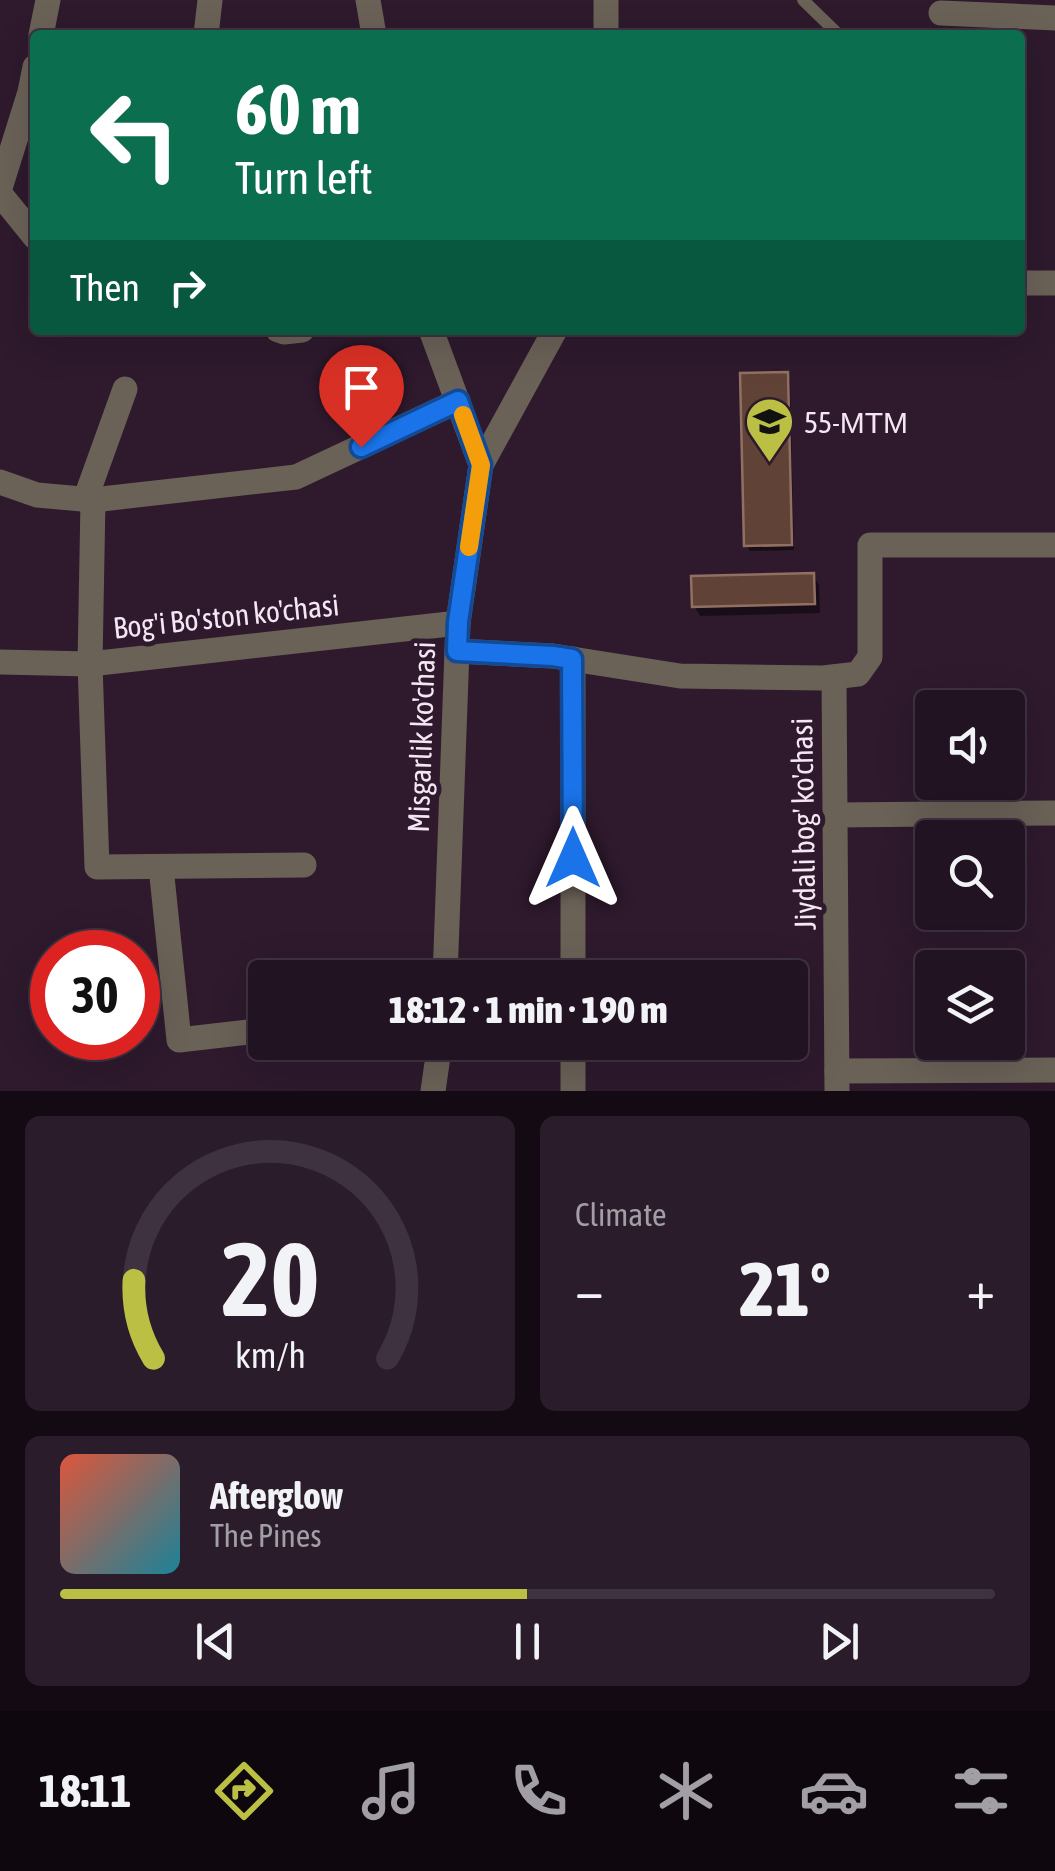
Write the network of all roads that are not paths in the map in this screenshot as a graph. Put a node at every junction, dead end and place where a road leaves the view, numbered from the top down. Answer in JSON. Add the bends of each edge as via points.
{"nodes":[{"id":1,"x":48,"y":0,"type":"edge"},
{"id":2,"x":210,"y":0,"type":"edge"},
{"id":3,"x":368,"y":0,"type":"edge"},
{"id":4,"x":606,"y":0,"type":"edge"},
{"id":5,"x":803,"y":0,"type":"edge"},
{"id":6,"x":940,"y":13,"type":"dead end"},
{"id":7,"x":1055,"y":18,"type":"edge"},
{"id":8,"x":42,"y":30,"type":"edge"},
{"id":9,"x":207,"y":30,"type":"edge"},
{"id":10,"x":373,"y":30,"type":"edge"},
{"id":11,"x":606,"y":30,"type":"edge"},
{"id":12,"x":834,"y":30,"type":"edge"},
{"id":13,"x":30,"y":92,"type":"edge"},
{"id":14,"x":0,"y":191,"type":"edge"},
{"id":15,"x":30,"y":230,"type":"edge"},
{"id":16,"x":1025,"y":283,"type":"edge"},
{"id":17,"x":1055,"y":283,"type":"edge"},
{"id":18,"x":432,"y":335,"type":"edge"},
{"id":19,"x":552,"y":335,"type":"edge"},
{"id":20,"x":125,"y":389,"type":"dead end"},
{"id":21,"x":458,"y":401,"type":"junction"},
{"id":22,"x":481,"y":465,"type":"junction"},
{"id":23,"x":0,"y":482,"type":"edge"},
{"id":24,"x":89,"y":500,"type":"junction"},
{"id":25,"x":1055,"y":545,"type":"edge"},
{"id":26,"x":458,"y":622,"type":"junction"},
{"id":27,"x":457,"y":651,"type":"junction"},
{"id":28,"x":572,"y":659,"type":"junction"},
{"id":29,"x":0,"y":662,"type":"edge"},
{"id":30,"x":90,"y":664,"type":"junction"},
{"id":31,"x":834,"y":677,"type":"junction"},
{"id":32,"x":1055,"y":813,"type":"edge"},
{"id":33,"x":836,"y":815,"type":"junction"},
{"id":34,"x":304,"y":865,"type":"dead end"},
{"id":35,"x":161,"y":866,"type":"junction"},
{"id":36,"x":446,"y":960,"type":"edge"},
{"id":37,"x":573,"y":960,"type":"edge"},
{"id":38,"x":248,"y":1032,"type":"edge"},
{"id":39,"x":437,"y":1060,"type":"edge"},
{"id":40,"x":573,"y":1060,"type":"edge"},
{"id":41,"x":1055,"y":1070,"type":"edge"},
{"id":42,"x":837,"y":1081,"type":"edge"},
{"id":43,"x":433,"y":1091,"type":"edge"},
{"id":44,"x":573,"y":1091,"type":"edge"}],
"edges":[{"from":1,"to":8,"type":"street"},
{"from":2,"to":9,"type":"street"},
{"from":3,"to":10,"type":"street"},
{"from":4,"to":11,"type":"street"},
{"from":5,"to":12,"type":"lane"},
{"from":6,"to":7,"type":"street"},
{"from":13,"to":14,"type":"street"},
{"from":14,"to":15,"type":"street"},
{"from":16,"to":17,"type":"street"},
{"from":18,"to":21,"type":"street","name":"Misgarlik ko'chasi"},
{"from":19,"to":22,"type":"street"},
{"from":20,"to":24,"type":"street"},
{"from":21,"to":22,"type":"street","name":"Misgarlik ko'chasi"},
{"from":21,"to":24,"type":"street","via":[[296,477]]},
{"from":22,"to":26,"type":"street","name":"Misgarlik ko'chasi"},
{"from":23,"to":24,"type":"street","via":[[37,495]]},
{"from":24,"to":30,"type":"street"},
{"from":25,"to":31,"type":"street","via":[[870,544],[870,656],[858,674]]},
{"from":26,"to":27,"type":"street","name":"Misgarlik ko'chasi"},
{"from":26,"to":30,"type":"street","name":"Bog'i Bo'ston ko'chasi"},
{"from":27,"to":28,"type":"street"},
{"from":27,"to":36,"type":"street","name":"Misgarlik ko'chasi"},
{"from":28,"to":31,"type":"street","via":[[680,676]]},
{"from":28,"to":37,"type":"street"},
{"from":29,"to":30,"type":"street","name":"Bog'i Bo'ston ko'chasi"},
{"from":30,"to":35,"type":"street","via":[[97,867]]},
{"from":31,"to":33,"type":"street","name":"Jiydali bog' ko'chasi"},
{"from":32,"to":33,"type":"street"},
{"from":33,"to":42,"type":"street","name":"Jiydali bog' ko'chasi"},
{"from":34,"to":35,"type":"street"},
{"from":35,"to":38,"type":"street","via":[[179,1040]]},
{"from":39,"to":43,"type":"street"},
{"from":40,"to":44,"type":"street"},
{"from":41,"to":42,"type":"street"}]}
